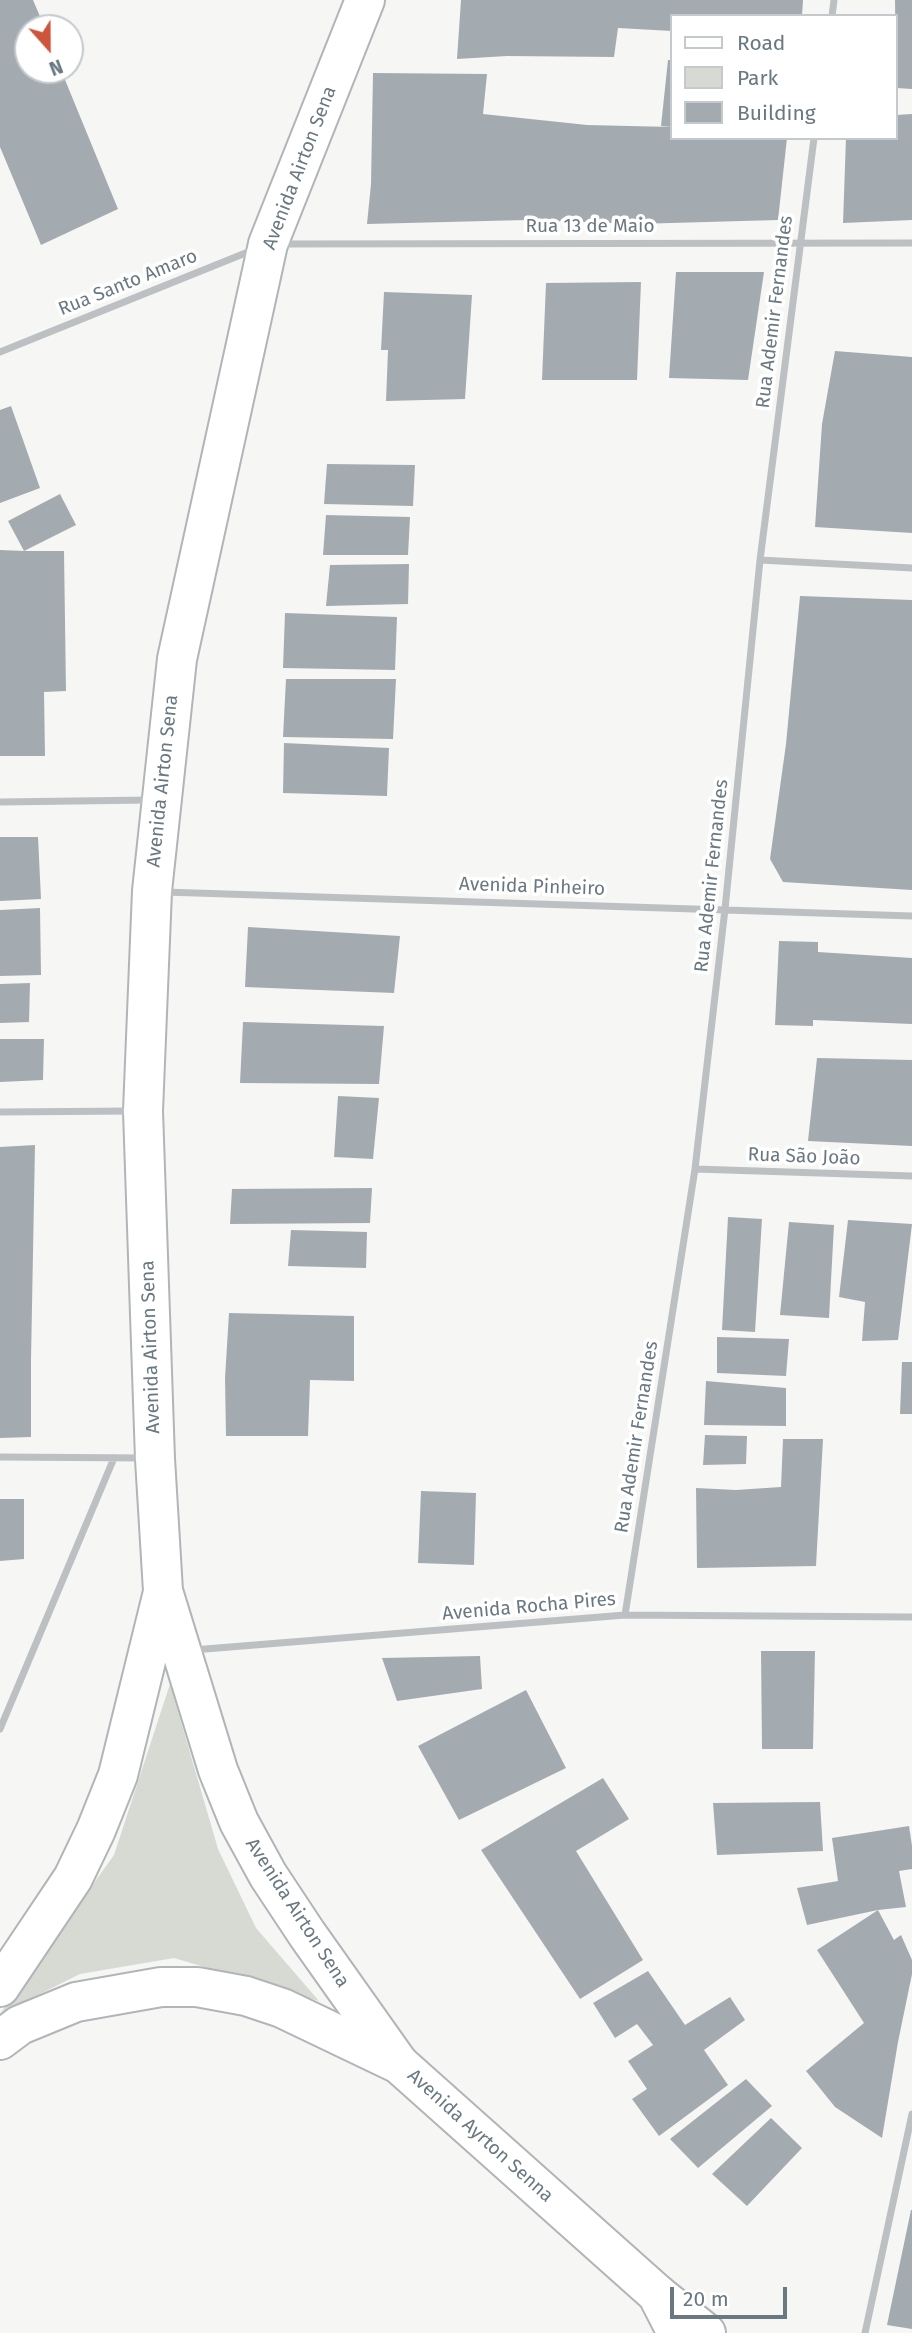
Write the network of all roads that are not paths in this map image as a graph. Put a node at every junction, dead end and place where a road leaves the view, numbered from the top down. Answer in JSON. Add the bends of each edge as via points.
{"nodes":[{"id":1,"x":365,"y":0,"type":"edge"},
{"id":2,"x":814,"y":140,"type":"edge"},
{"id":3,"x":800,"y":242,"type":"junction"},
{"id":4,"x":912,"y":243,"type":"edge"},
{"id":5,"x":268,"y":244,"type":"junction"},
{"id":6,"x":0,"y":352,"type":"edge"},
{"id":7,"x":760,"y":560,"type":"junction"},
{"id":8,"x":912,"y":568,"type":"edge"},
{"id":9,"x":160,"y":800,"type":"junction"},
{"id":10,"x":0,"y":802,"type":"edge"},
{"id":11,"x":152,"y":891,"type":"junction"},
{"id":12,"x":725,"y":909,"type":"junction"},
{"id":13,"x":912,"y":916,"type":"edge"},
{"id":14,"x":143,"y":1111,"type":"junction"},
{"id":15,"x":0,"y":1112,"type":"edge"},
{"id":16,"x":695,"y":1170,"type":"junction"},
{"id":17,"x":912,"y":1176,"type":"edge"},
{"id":18,"x":0,"y":1457,"type":"edge"},
{"id":19,"x":114,"y":1458,"type":"junction"},
{"id":20,"x":155,"y":1459,"type":"junction"},
{"id":21,"x":625,"y":1615,"type":"junction"},
{"id":22,"x":912,"y":1617,"type":"edge"},
{"id":23,"x":165,"y":1652,"type":"junction"},
{"id":24,"x":0,"y":1730,"type":"edge"},
{"id":25,"x":0,"y":1987,"type":"edge"},
{"id":26,"x":0,"y":2040,"type":"edge"},
{"id":27,"x":399,"y":2064,"type":"junction"},
{"id":28,"x":912,"y":2114,"type":"edge"},
{"id":29,"x":657,"y":2294,"type":"junction"},
{"id":30,"x":677,"y":2333,"type":"edge"},
{"id":31,"x":706,"y":2333,"type":"edge"},
{"id":32,"x":865,"y":2333,"type":"edge"}],
"edges":[{"from":1,"to":5,"type":"main road","name":"Avenida Airton Sena"},
{"from":2,"to":3,"type":"street","name":"Rua Ademir Fernandes"},
{"from":3,"to":4,"type":"street","name":"Rua 13 de Maio"},
{"from":3,"to":5,"type":"street","name":"Rua 13 de Maio"},
{"from":3,"to":7,"type":"street","name":"Rua Ademir Fernandes"},
{"from":5,"to":6,"type":"street","name":"Rua Santo Amaro"},
{"from":5,"to":9,"type":"main road","name":"Avenida Airton Sena","via":[[177,659]]},
{"from":7,"to":8,"type":"street"},
{"from":7,"to":12,"type":"street","name":"Rua Ademir Fernandes"},
{"from":9,"to":10,"type":"street"},
{"from":9,"to":11,"type":"main road","name":"Avenida Airton Sena"},
{"from":11,"to":12,"type":"street","name":"Avenida Pinheiro"},
{"from":11,"to":14,"type":"main road","name":"Avenida Airton Sena"},
{"from":12,"to":13,"type":"street","name":"Avenida Pinheiro"},
{"from":12,"to":16,"type":"street","name":"Rua Ademir Fernandes"},
{"from":14,"to":15,"type":"street"},
{"from":14,"to":20,"type":"main road","name":"Avenida Airton Sena"},
{"from":16,"to":17,"type":"street","name":"Rua São João"},
{"from":16,"to":21,"type":"street","name":"Rua Ademir Fernandes"},
{"from":18,"to":19,"type":"street"},
{"from":19,"to":20,"type":"street"},
{"from":19,"to":24,"type":"street"},
{"from":20,"to":23,"type":"main road","name":"Avenida Airton Sena"},
{"from":21,"to":22,"type":"street","name":"Avenida Rocha Pires"},
{"from":21,"to":23,"type":"street","name":"Avenida Rocha Pires"},
{"from":23,"to":25,"type":"main road","via":[[73,1878]]},
{"from":23,"to":27,"type":"main road","name":"Avenida Airton Sena","via":[[239,1822],[268,1875]]},
{"from":26,"to":27,"type":"main road","name":"Avenida Ayrton Senna","via":[[20,2025],[76,2003],[161,1987],[197,1987],[282,2007]]},
{"from":27,"to":29,"type":"main road","name":"Avenida Ayrton Senna"},
{"from":28,"to":32,"type":"street"},
{"from":29,"to":30,"type":"main road","name":"Avenida Ayrton Senna"},
{"from":29,"to":31,"type":"main road"}]}
